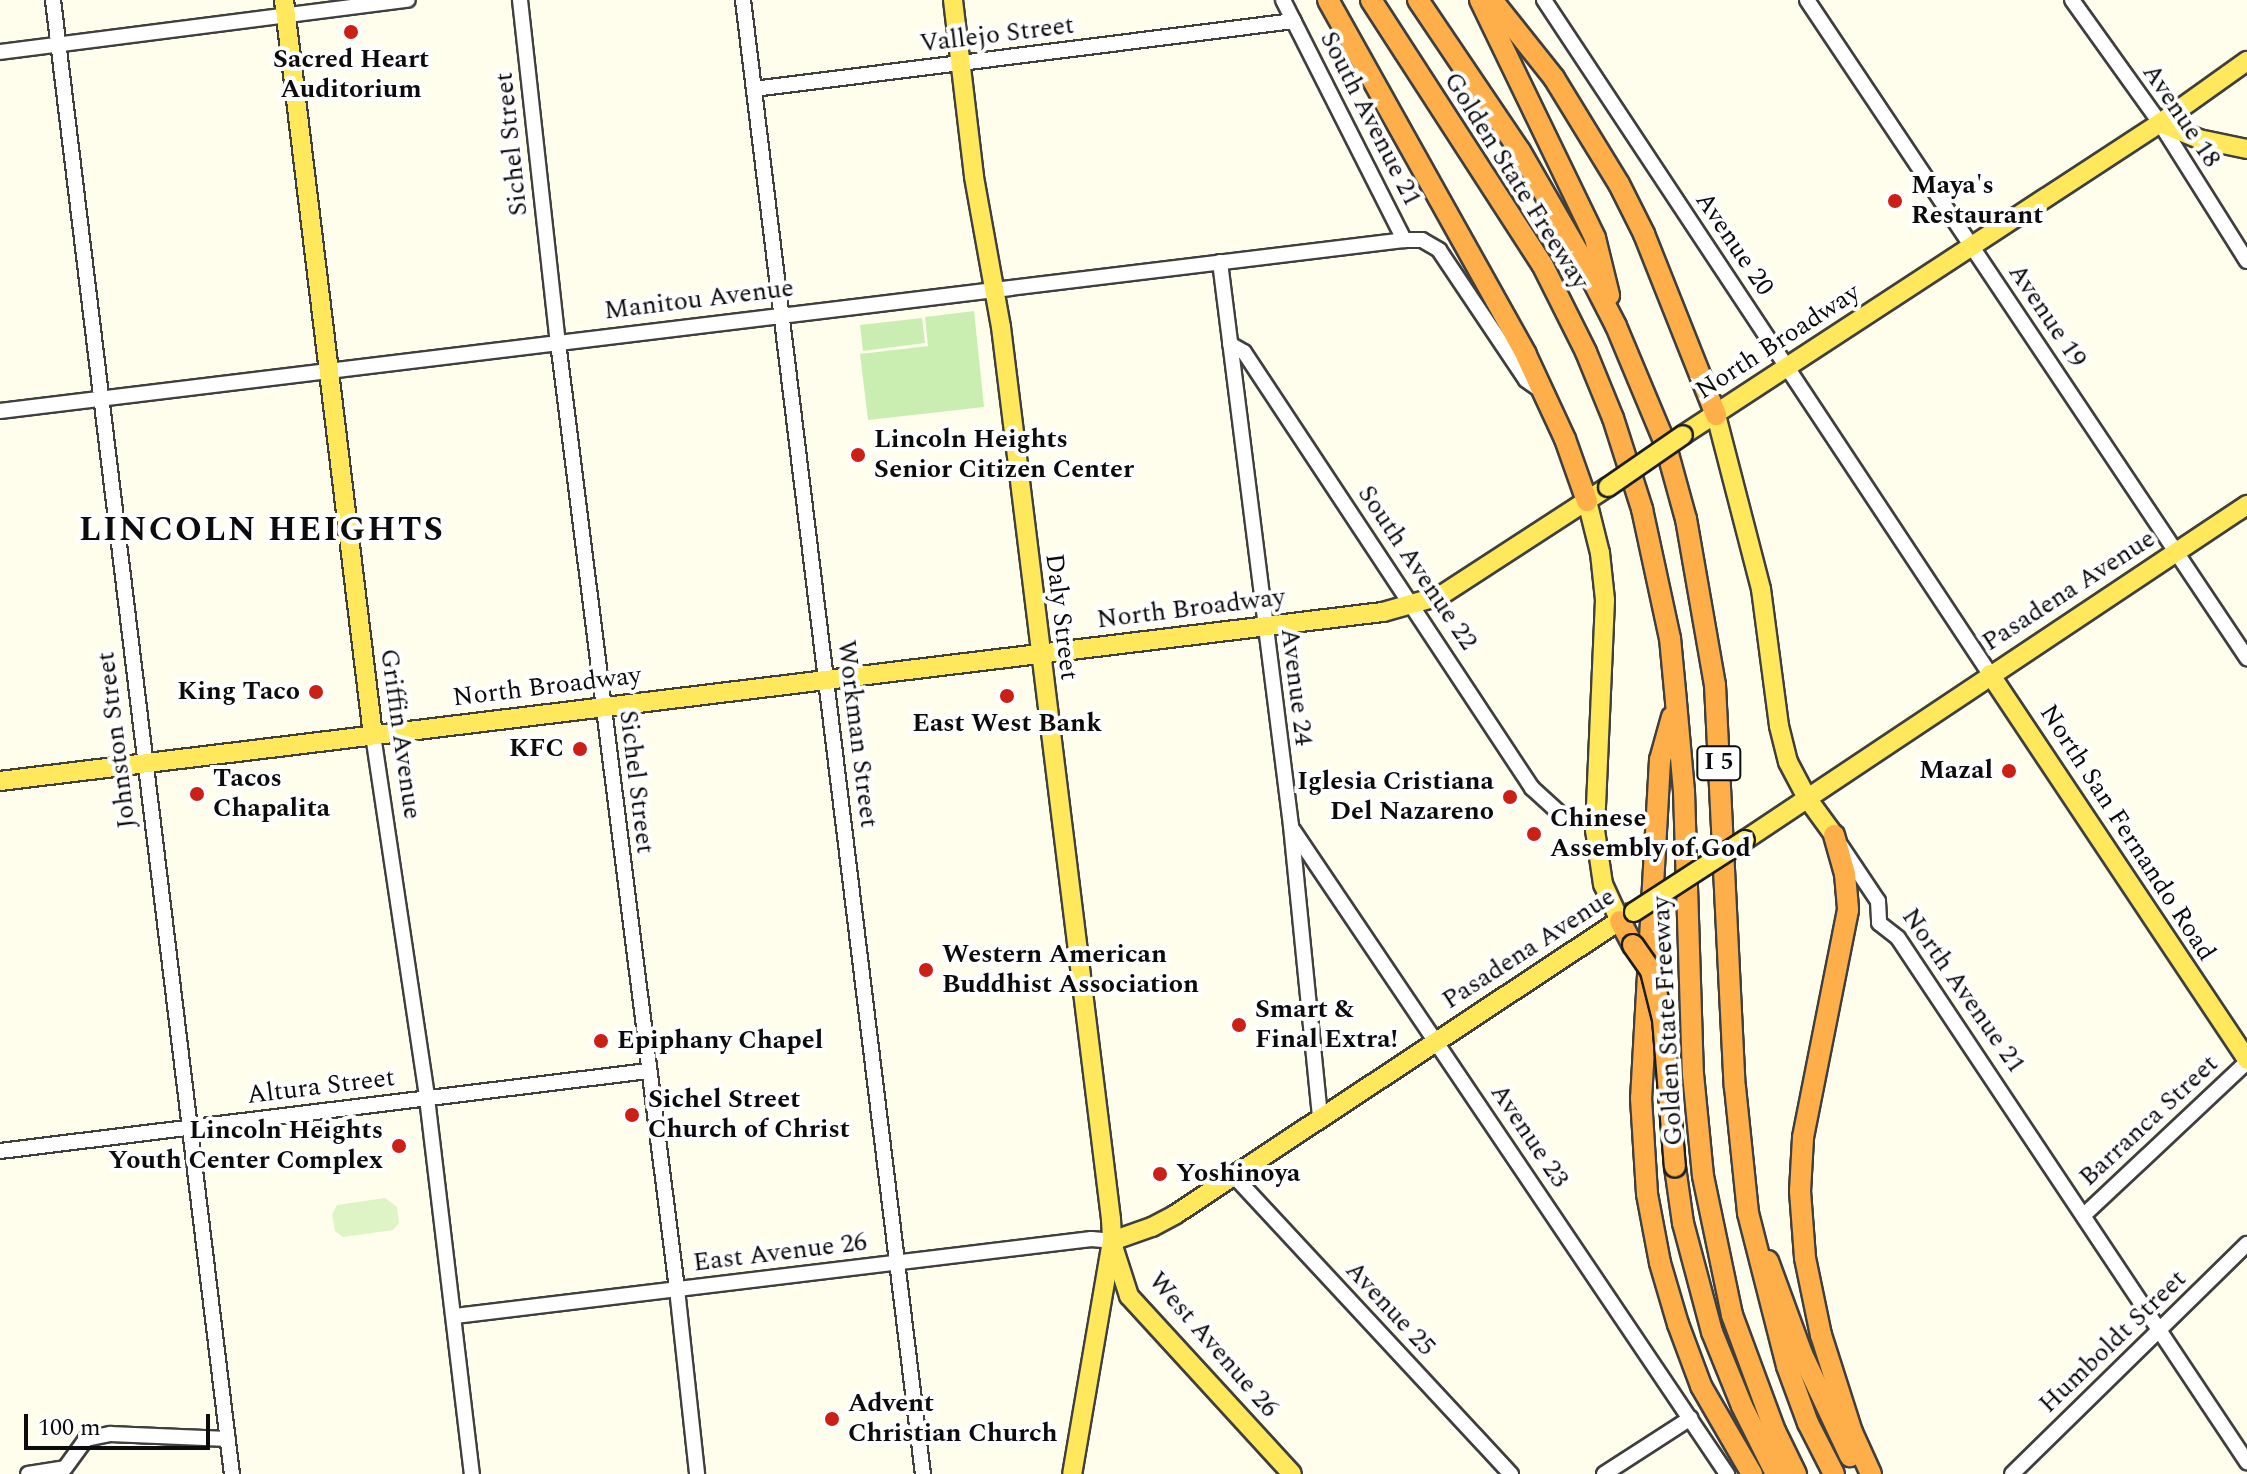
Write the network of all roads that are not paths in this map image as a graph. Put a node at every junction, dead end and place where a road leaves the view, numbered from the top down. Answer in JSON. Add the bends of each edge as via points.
{"nodes":[{"id":1,"x":53,"y":0,"type":"edge"},
{"id":2,"x":408,"y":0,"type":"edge"},
{"id":3,"x":520,"y":0,"type":"edge"},
{"id":4,"x":743,"y":0,"type":"edge"},
{"id":5,"x":953,"y":0,"type":"edge"},
{"id":6,"x":1283,"y":0,"type":"edge"},
{"id":7,"x":1328,"y":0,"type":"edge"},
{"id":8,"x":1371,"y":0,"type":"edge"},
{"id":9,"x":1418,"y":0,"type":"edge"},
{"id":10,"x":1480,"y":0,"type":"edge"},
{"id":11,"x":1492,"y":0,"type":"edge"},
{"id":12,"x":1544,"y":0,"type":"edge"},
{"id":13,"x":1807,"y":0,"type":"edge"},
{"id":14,"x":2072,"y":0,"type":"edge"},
{"id":15,"x":285,"y":8,"type":"edge"},
{"id":16,"x":1294,"y":21,"type":"junction"},
{"id":17,"x":59,"y":44,"type":"junction"},
{"id":18,"x":0,"y":52,"type":"edge"},
{"id":19,"x":2247,"y":61,"type":"edge"},
{"id":20,"x":960,"y":64,"type":"junction"},
{"id":21,"x":754,"y":89,"type":"junction"},
{"id":22,"x":2160,"y":123,"type":"junction"},
{"id":23,"x":2247,"y":149,"type":"edge"},
{"id":24,"x":1404,"y":240,"type":"junction"},
{"id":25,"x":1972,"y":245,"type":"junction"},
{"id":26,"x":2247,"y":261,"type":"edge"},
{"id":27,"x":1220,"y":262,"type":"junction"},
{"id":28,"x":995,"y":288,"type":"junction"},
{"id":29,"x":782,"y":315,"type":"junction"},
{"id":30,"x":1616,"y":326,"type":"junction"},
{"id":31,"x":558,"y":342,"type":"junction"},
{"id":32,"x":1230,"y":344,"type":"junction"},
{"id":33,"x":1787,"y":367,"type":"junction"},
{"id":34,"x":329,"y":370,"type":"junction"},
{"id":35,"x":1543,"y":391,"type":"junction"},
{"id":36,"x":103,"y":398,"type":"junction"},
{"id":37,"x":0,"y":411,"type":"edge"},
{"id":38,"x":1716,"y":415,"type":"junction"},
{"id":39,"x":1587,"y":501,"type":"junction"},
{"id":40,"x":2247,"y":505,"type":"edge"},
{"id":41,"x":2177,"y":552,"type":"junction"},
{"id":42,"x":1414,"y":605,"type":"junction"},
{"id":43,"x":1264,"y":626,"type":"junction"},
{"id":44,"x":1039,"y":653,"type":"junction"},
{"id":45,"x":2247,"y":658,"type":"edge"},
{"id":46,"x":1990,"y":674,"type":"junction"},
{"id":47,"x":826,"y":680,"type":"junction"},
{"id":48,"x":1676,"y":702,"type":"junction"},
{"id":49,"x":603,"y":707,"type":"junction"},
{"id":50,"x":373,"y":735,"type":"junction"},
{"id":51,"x":143,"y":763,"type":"junction"},
{"id":52,"x":0,"y":781,"type":"edge"},
{"id":53,"x":1807,"y":798,"type":"junction"},
{"id":54,"x":1565,"y":818,"type":"dead end"},
{"id":55,"x":1291,"y":826,"type":"junction"},
{"id":56,"x":1834,"y":835,"type":"junction"},
{"id":57,"x":1627,"y":917,"type":"junction"},
{"id":58,"x":1436,"y":1041,"type":"junction"},
{"id":59,"x":2247,"y":1061,"type":"edge"},
{"id":60,"x":648,"y":1071,"type":"junction"},
{"id":61,"x":427,"y":1098,"type":"junction"},
{"id":62,"x":1320,"y":1118,"type":"junction"},
{"id":63,"x":189,"y":1128,"type":"junction"},
{"id":64,"x":0,"y":1151,"type":"edge"},
{"id":65,"x":1234,"y":1176,"type":"junction"},
{"id":66,"x":1748,"y":1213,"type":"junction"},
{"id":67,"x":2084,"y":1215,"type":"junction"},
{"id":68,"x":1112,"y":1241,"type":"junction"},
{"id":69,"x":2247,"y":1244,"type":"edge"},
{"id":70,"x":897,"y":1263,"type":"junction"},
{"id":71,"x":677,"y":1289,"type":"junction"},
{"id":72,"x":455,"y":1316,"type":"junction"},
{"id":73,"x":2160,"y":1332,"type":"junction"},
{"id":74,"x":1691,"y":1418,"type":"junction"},
{"id":75,"x":228,"y":1439,"type":"junction"},
{"id":76,"x":2247,"y":1462,"type":"edge"},
{"id":77,"x":28,"y":1474,"type":"edge"},
{"id":78,"x":232,"y":1474,"type":"edge"},
{"id":79,"x":472,"y":1474,"type":"edge"},
{"id":80,"x":697,"y":1474,"type":"edge"},
{"id":81,"x":923,"y":1474,"type":"edge"},
{"id":82,"x":1072,"y":1474,"type":"edge"},
{"id":83,"x":1292,"y":1474,"type":"edge"},
{"id":84,"x":1511,"y":1474,"type":"edge"},
{"id":85,"x":1604,"y":1474,"type":"edge"},
{"id":86,"x":1727,"y":1474,"type":"edge"},
{"id":87,"x":1752,"y":1474,"type":"edge"},
{"id":88,"x":1776,"y":1474,"type":"edge"},
{"id":89,"x":1796,"y":1474,"type":"edge"},
{"id":90,"x":1834,"y":1474,"type":"edge"},
{"id":91,"x":1859,"y":1474,"type":"edge"},
{"id":92,"x":1871,"y":1474,"type":"edge"},
{"id":93,"x":2012,"y":1474,"type":"edge"}],
"edges":[{"from":1,"to":17,"type":"street","name":"Johnston Street"},
{"from":2,"to":15,"type":"street"},
{"from":3,"to":31,"type":"street","name":"Sichel Street"},
{"from":4,"to":21,"type":"street","name":"Workman Street"},
{"from":5,"to":20,"type":"main road","name":"Daly Street"},
{"from":6,"to":16,"type":"street","name":"South Avenue 21"},
{"from":7,"to":35,"type":"highway"},
{"from":8,"to":48,"type":"highway","name":"Golden State Freeway","number":"I 5","via":[[1509,208],[1586,352],[1642,509],[1670,638]]},
{"from":9,"to":30,"type":"highway","name":"Golden State Freeway","number":"I 5","via":[[1520,151]]},
{"from":10,"to":30,"type":"highway","via":[[1595,238]]},
{"from":11,"to":38,"type":"highway","via":[[1554,78],[1619,184]]},
{"from":12,"to":33,"type":"street","name":"Avenue 20"},
{"from":13,"to":25,"type":"street","name":"Avenue 19"},
{"from":14,"to":22,"type":"street","name":"Avenue 18"},
{"from":15,"to":17,"type":"street"},
{"from":15,"to":34,"type":"main road","name":"Griffin Avenue"},
{"from":16,"to":20,"type":"street","name":"Vallejo Street"},
{"from":16,"to":24,"type":"street","name":"South Avenue 21"},
{"from":17,"to":18,"type":"street"},
{"from":17,"to":36,"type":"street","name":"Johnston Street"},
{"from":19,"to":22,"type":"main road","name":"North Broadway"},
{"from":20,"to":21,"type":"street","name":"Vallejo Street"},
{"from":20,"to":28,"type":"main road","name":"Daly Street"},
{"from":21,"to":29,"type":"street","name":"Workman Street"},
{"from":22,"to":23,"type":"main road","via":[[2199,139]]},
{"from":22,"to":25,"type":"main road","name":"North Broadway"},
{"from":22,"to":26,"type":"street","name":"Avenue 18"},
{"from":24,"to":27,"type":"street","name":"Manitou Avenue"},
{"from":24,"to":35,"type":"street","name":"South Avenue 21","via":[[1422,240],[1439,250],[1526,380]]},
{"from":25,"to":33,"type":"main road","name":"North Broadway"},
{"from":25,"to":41,"type":"street","name":"Avenue 19"},
{"from":27,"to":28,"type":"street","name":"Manitou Avenue"},
{"from":27,"to":32,"type":"street","name":"Avenue 24"},
{"from":28,"to":29,"type":"street","name":"Manitou Avenue"},
{"from":28,"to":44,"type":"main road","name":"Daly Street"},
{"from":29,"to":31,"type":"street","name":"Manitou Avenue"},
{"from":29,"to":47,"type":"street","name":"Workman Street"},
{"from":30,"to":66,"type":"highway","name":"Golden State Freeway","number":"I 5","via":[[1665,443],[1686,519],[1715,685],[1735,1087]]},
{"from":31,"to":34,"type":"street","name":"Manitou Avenue"},
{"from":31,"to":49,"type":"street","name":"Sichel Street"},
{"from":32,"to":42,"type":"street","name":"South Avenue 22","via":[[1244,352]]},
{"from":32,"to":43,"type":"street","name":"Avenue 24"},
{"from":33,"to":38,"type":"main road","name":"North Broadway"},
{"from":33,"to":46,"type":"street","name":"Avenue 20"},
{"from":34,"to":36,"type":"street","name":"Manitou Avenue"},
{"from":34,"to":50,"type":"main road","name":"Griffin Avenue"},
{"from":35,"to":39,"type":"highway"},
{"from":36,"to":37,"type":"street","name":"Manitou Avenue"},
{"from":36,"to":51,"type":"street","name":"Johnston Street"},
{"from":38,"to":39,"type":"main road","name":"North Broadway","bridge":true},
{"from":38,"to":53,"type":"main road","name":"North Avenue 21","via":[[1761,589],[1779,726],[1788,762]]},
{"from":39,"to":42,"type":"main road","name":"North Broadway","via":[[1440,596]]},
{"from":39,"to":57,"type":"main road","via":[[1605,600],[1596,841],[1603,884]]},
{"from":40,"to":41,"type":"main road","name":"Pasadena Avenue"},
{"from":41,"to":45,"type":"street","name":"Avenue 19"},
{"from":41,"to":46,"type":"main road","name":"Pasadena Avenue"},
{"from":42,"to":43,"type":"main road","name":"North Broadway"},
{"from":42,"to":54,"type":"street","name":"South Avenue 22","via":[[1532,788]]},
{"from":43,"to":44,"type":"main road","name":"North Broadway"},
{"from":43,"to":55,"type":"street","name":"Avenue 24"},
{"from":44,"to":47,"type":"main road","name":"North Broadway"},
{"from":44,"to":68,"type":"main road","name":"Daly Street"},
{"from":46,"to":53,"type":"main road","name":"Pasadena Avenue"},
{"from":46,"to":59,"type":"main road","name":"North San Fernando Road"},
{"from":47,"to":49,"type":"main road","name":"North Broadway"},
{"from":47,"to":70,"type":"street","name":"Workman Street"},
{"from":48,"to":87,"type":"highway","via":[[1659,775],[1641,1098],[1647,1194],[1682,1336],[1701,1386]]},
{"from":48,"to":89,"type":"highway","name":"Golden State Freeway","number":"I 5","via":[[1693,1074],[1703,1176],[1732,1315]]},
{"from":49,"to":50,"type":"main road","name":"North Broadway"},
{"from":49,"to":60,"type":"street","name":"Sichel Street"},
{"from":50,"to":51,"type":"main road","name":"North Broadway"},
{"from":50,"to":61,"type":"street","name":"Griffin Avenue"},
{"from":51,"to":52,"type":"main road","name":"North Broadway"},
{"from":51,"to":63,"type":"street","name":"Johnston Street"},
{"from":53,"to":56,"type":"main road","name":"North Avenue 21"},
{"from":53,"to":57,"type":"main road","name":"Pasadena Avenue","bridge":true},
{"from":55,"to":58,"type":"street","name":"Avenue 23"},
{"from":55,"to":62,"type":"street","name":"Avenue 24"},
{"from":56,"to":67,"type":"street","name":"North Avenue 21","via":[[1878,901],[1879,923],[1898,938]]},
{"from":56,"to":92,"type":"highway","via":[[1848,910],[1803,1138],[1800,1191],[1805,1258],[1821,1335]]},
{"from":57,"to":58,"type":"main road","name":"Pasadena Avenue"},
{"from":57,"to":88,"type":"highway","bridge":true,"via":[[1633,945],[1651,971],[1663,1019],[1683,1223],[1712,1332]]},
{"from":58,"to":62,"type":"main road","name":"Pasadena Avenue"},
{"from":58,"to":74,"type":"street","name":"Avenue 23"},
{"from":59,"to":67,"type":"street","name":"Barranca Street"},
{"from":60,"to":61,"type":"street","name":"Altura Street"},
{"from":60,"to":71,"type":"street","name":"Sichel Street"},
{"from":61,"to":63,"type":"street","name":"Altura Street"},
{"from":61,"to":72,"type":"street","name":"Griffin Avenue"},
{"from":62,"to":65,"type":"main road","name":"Pasadena Avenue"},
{"from":63,"to":64,"type":"street","name":"Altura Street"},
{"from":63,"to":75,"type":"street","name":"Johnston Street"},
{"from":65,"to":68,"type":"main road","name":"Pasadena Avenue","via":[[1152,1227]]},
{"from":65,"to":84,"type":"street","name":"Avenue 25"},
{"from":66,"to":90,"type":"highway","name":"Golden State Freeway","number":"I 5","via":[[1787,1366]]},
{"from":66,"to":91,"type":"highway","via":[[1802,1354]]},
{"from":67,"to":73,"type":"street","name":"North Avenue 21"},
{"from":68,"to":70,"type":"street","name":"East Avenue 26","via":[[1092,1239]]},
{"from":68,"to":82,"type":"main road"},
{"from":68,"to":83,"type":"main road","name":"West Avenue 26","via":[[1129,1296]]},
{"from":69,"to":73,"type":"street","name":"Humboldt Street"},
{"from":70,"to":71,"type":"street","name":"East Avenue 26"},
{"from":70,"to":81,"type":"street","name":"Workman Street"},
{"from":71,"to":72,"type":"street","name":"East Avenue 26"},
{"from":71,"to":80,"type":"street","name":"Sichel Street"},
{"from":72,"to":79,"type":"street","name":"Griffin Avenue"},
{"from":73,"to":76,"type":"street","name":"North Avenue 21"},
{"from":73,"to":93,"type":"street","name":"Humboldt Street"},
{"from":74,"to":85,"type":"street"},
{"from":74,"to":86,"type":"street","name":"Avenue 23"},
{"from":75,"to":77,"type":"street","via":[[110,1434],[86,1439],[65,1468]]},
{"from":75,"to":78,"type":"street","name":"Johnston Street"}]}
